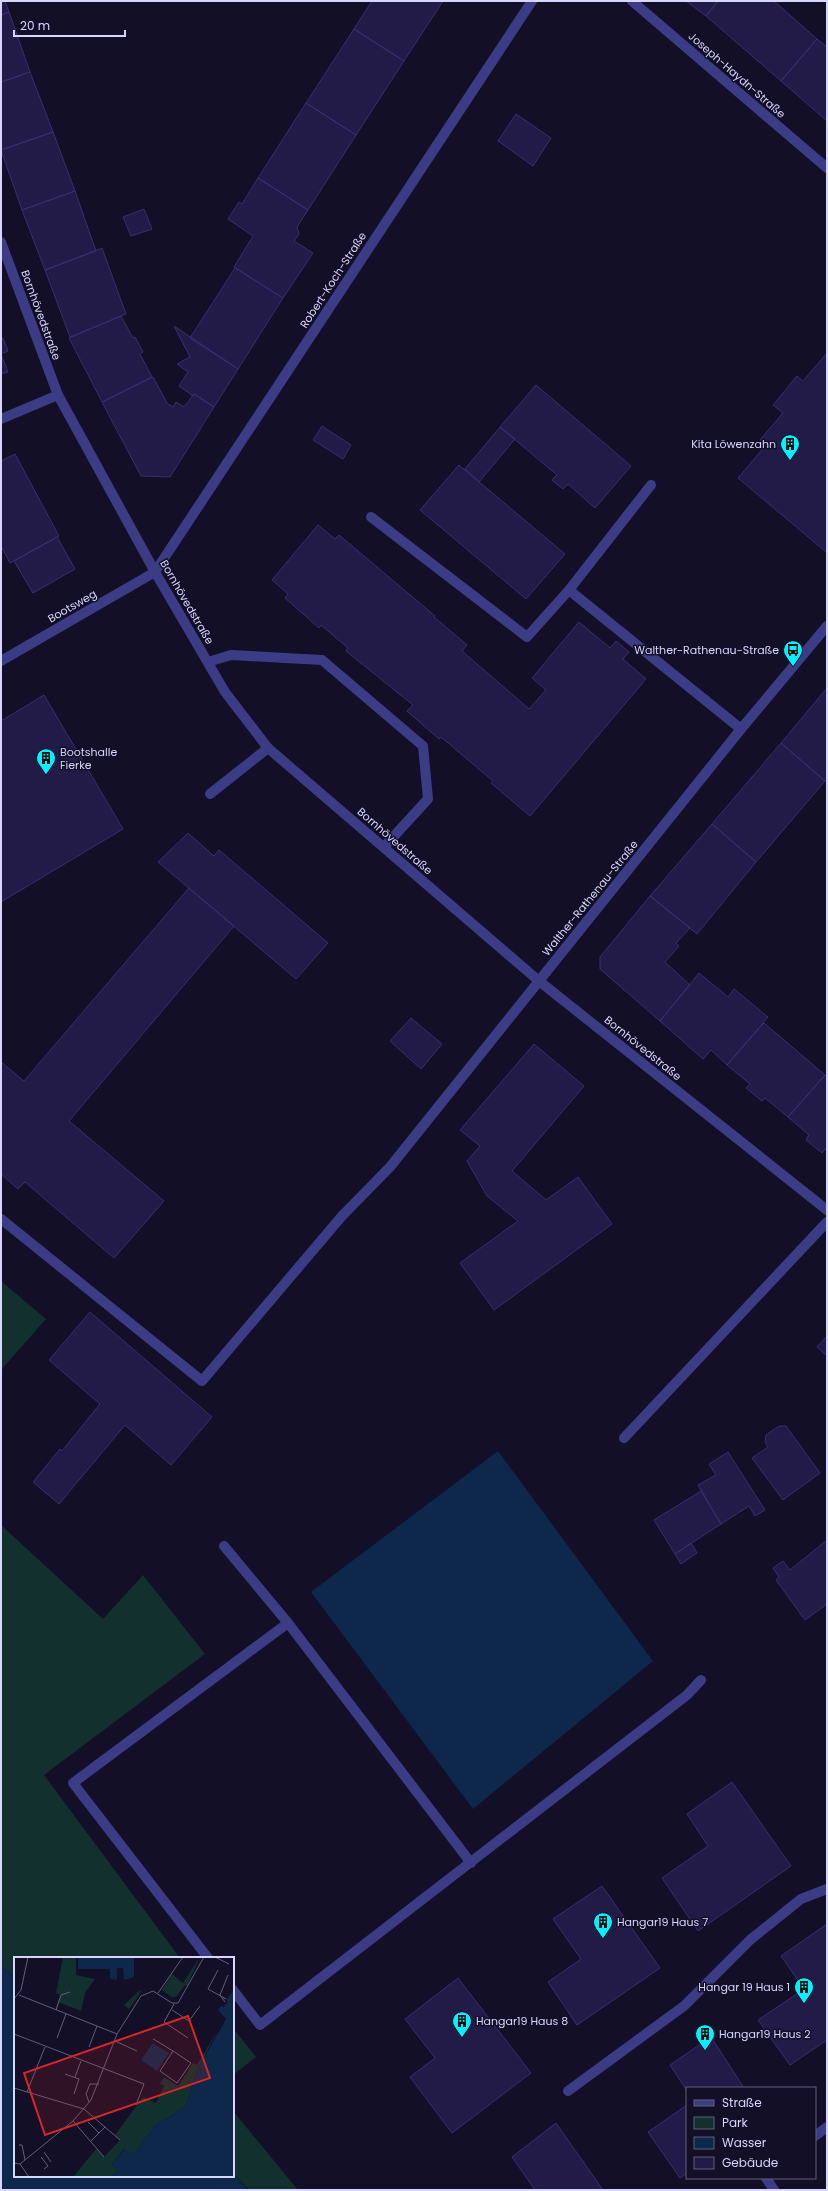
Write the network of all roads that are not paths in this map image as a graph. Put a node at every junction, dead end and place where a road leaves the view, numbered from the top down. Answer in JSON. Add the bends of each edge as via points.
{"nodes":[{"id":1,"x":532,"y":1,"type":"edge"},
{"id":2,"x":632,"y":1,"type":"edge"},
{"id":3,"x":827,"y":168,"type":"edge"},
{"id":4,"x":1,"y":242,"type":"edge"},
{"id":5,"x":58,"y":395,"type":"junction"},
{"id":6,"x":1,"y":419,"type":"edge"},
{"id":7,"x":651,"y":484,"type":"dead end"},
{"id":8,"x":371,"y":517,"type":"dead end"},
{"id":9,"x":155,"y":572,"type":"junction"},
{"id":10,"x":569,"y":590,"type":"junction"},
{"id":11,"x":827,"y":626,"type":"edge"},
{"id":12,"x":1,"y":662,"type":"edge"},
{"id":13,"x":208,"y":662,"type":"junction"},
{"id":14,"x":741,"y":729,"type":"junction"},
{"id":15,"x":268,"y":748,"type":"junction"},
{"id":16,"x":210,"y":794,"type":"dead end"},
{"id":17,"x":384,"y":847,"type":"junction"},
{"id":18,"x":539,"y":981,"type":"junction"},
{"id":19,"x":827,"y":1210,"type":"edge"},
{"id":20,"x":1,"y":1219,"type":"edge"},
{"id":21,"x":827,"y":1222,"type":"edge"},
{"id":22,"x":624,"y":1438,"type":"dead end"},
{"id":23,"x":224,"y":1546,"type":"dead end"},
{"id":24,"x":288,"y":1623,"type":"junction"},
{"id":25,"x":701,"y":1680,"type":"dead end"},
{"id":26,"x":471,"y":1863,"type":"junction"},
{"id":27,"x":827,"y":1889,"type":"edge"},
{"id":28,"x":207,"y":1957,"type":"edge"},
{"id":29,"x":234,"y":1991,"type":"edge"},
{"id":30,"x":568,"y":2091,"type":"dead end"},
{"id":31,"x":827,"y":2127,"type":"edge"},
{"id":32,"x":816,"y":2135,"type":"edge"},
{"id":33,"x":767,"y":2179,"type":"edge"},
{"id":34,"x":774,"y":2190,"type":"edge"}],
"edges":[{"from":1,"to":9,"type":"street","name":"Robert-Koch-Straße"},
{"from":2,"to":3,"type":"street","name":"Joseph-Haydn-Straße"},
{"from":4,"to":5,"type":"street","name":"Bornhövedstraße"},
{"from":5,"to":6,"type":"street"},
{"from":5,"to":9,"type":"street","name":"Bornhövedstraße"},
{"from":7,"to":10,"type":"street"},
{"from":8,"to":10,"type":"street","via":[[527,637]]},
{"from":9,"to":12,"type":"street","name":"Bootsweg"},
{"from":9,"to":13,"type":"street","name":"Bornhövedstraße"},
{"from":10,"to":14,"type":"street"},
{"from":11,"to":14,"type":"street","name":"Walther-Rathenau-Straße"},
{"from":13,"to":15,"type":"street","name":"Bornhövedstraße","via":[[225,692]]},
{"from":13,"to":17,"type":"street","via":[[231,655],[322,660],[424,746],[428,799]]},
{"from":14,"to":18,"type":"street","name":"Walther-Rathenau-Straße"},
{"from":15,"to":16,"type":"street"},
{"from":15,"to":17,"type":"street","name":"Bornhövedstraße"},
{"from":17,"to":18,"type":"street","name":"Bornhövedstraße"},
{"from":18,"to":19,"type":"street","name":"Bornhövedstraße"},
{"from":18,"to":20,"type":"street","name":"Walther-Rathenau-Straße","via":[[390,1167],[342,1216],[202,1381]]},
{"from":21,"to":22,"type":"street"},
{"from":23,"to":24,"type":"street"},
{"from":24,"to":26,"type":"street"},
{"from":24,"to":28,"type":"street","via":[[73,1783]]},
{"from":25,"to":26,"type":"street","via":[[687,1695]]},
{"from":26,"to":29,"type":"street","via":[[260,2025]]},
{"from":27,"to":30,"type":"street","via":[[801,1899],[750,1940],[684,2006]]},
{"from":31,"to":32,"type":"street"},
{"from":33,"to":34,"type":"street"}]}
